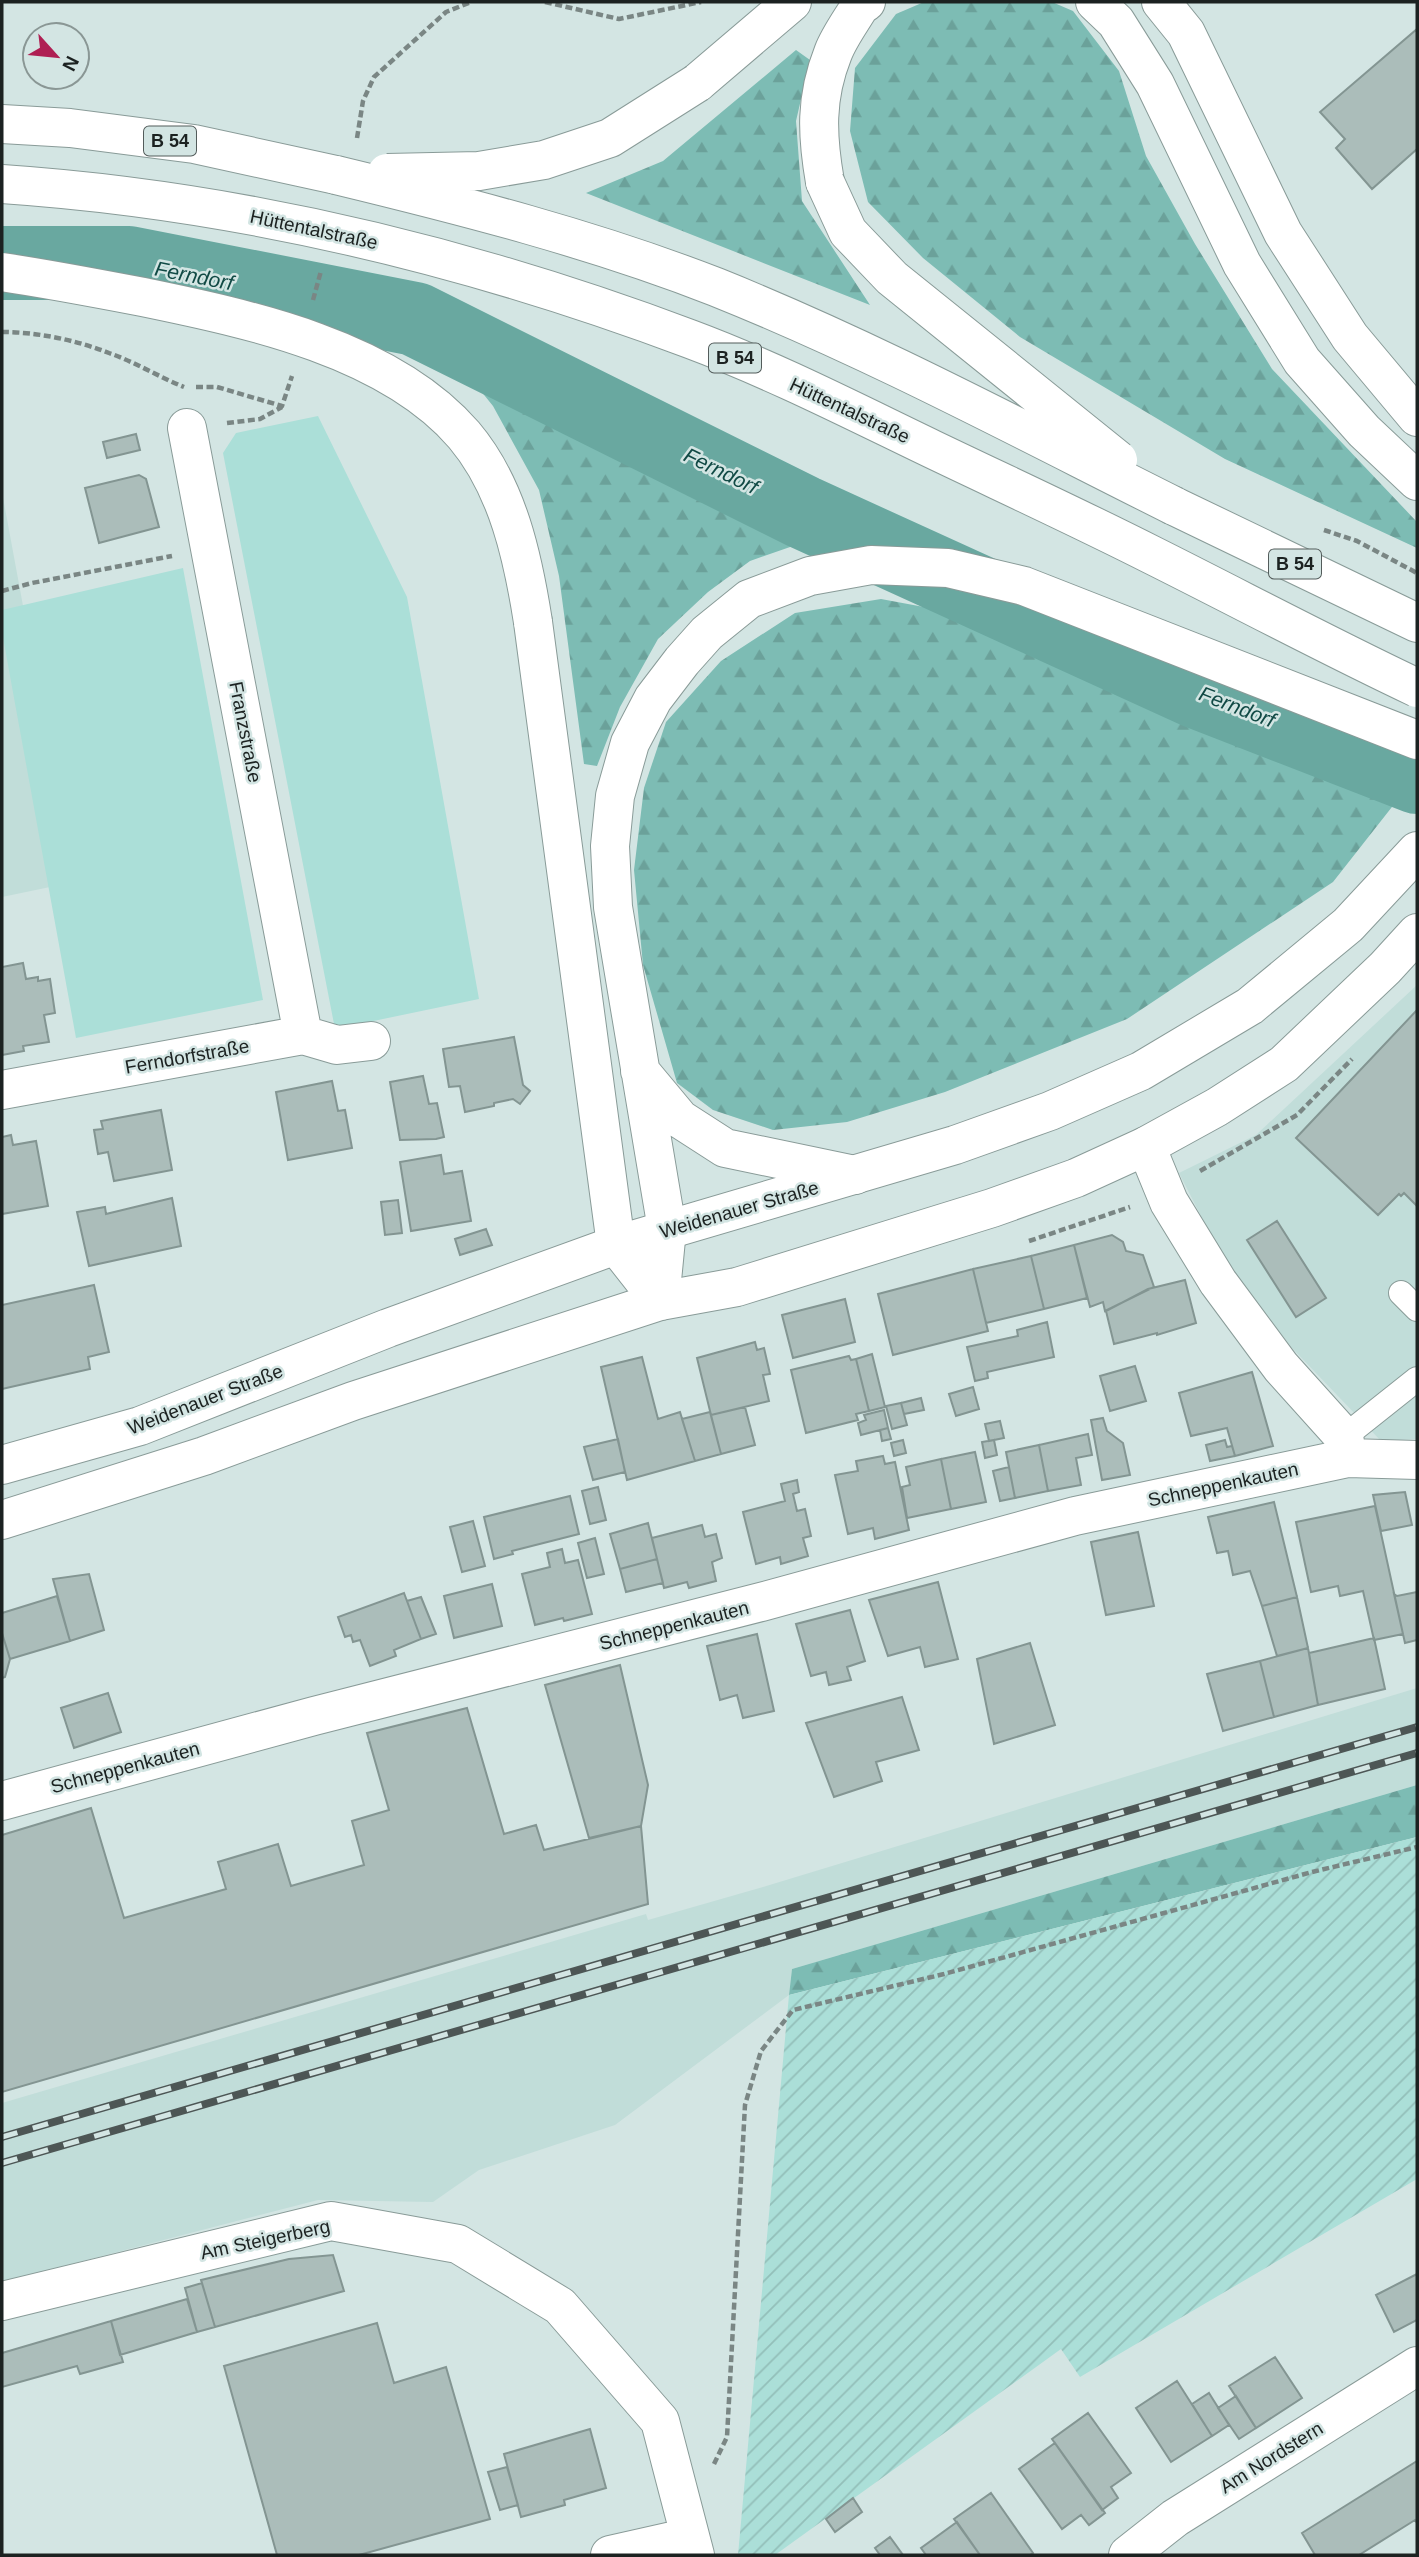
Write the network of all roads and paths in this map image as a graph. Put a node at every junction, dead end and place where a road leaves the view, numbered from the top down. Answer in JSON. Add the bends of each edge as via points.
{"nodes":[{"id":1,"x":471,"y":2,"type":"edge"},
{"id":2,"x":545,"y":2,"type":"edge"},
{"id":3,"x":701,"y":2,"type":"edge"},
{"id":4,"x":792,"y":2,"type":"edge"},
{"id":5,"x":866,"y":2,"type":"edge"},
{"id":6,"x":1095,"y":2,"type":"edge"},
{"id":7,"x":1161,"y":2,"type":"edge"},
{"id":8,"x":2,"y":124,"type":"edge"},
{"id":9,"x":357,"y":140,"type":"dead end"},
{"id":10,"x":336,"y":175,"type":"junction"},
{"id":11,"x":2,"y":184,"type":"edge"},
{"id":12,"x":2,"y":272,"type":"edge"},
{"id":13,"x":2,"y":332,"type":"edge"},
{"id":14,"x":288,"y":389,"type":"dead end"},
{"id":15,"x":282,"y":406,"type":"junction"},
{"id":16,"x":1417,"y":417,"type":"edge"},
{"id":17,"x":187,"y":428,"type":"joint"},
{"id":18,"x":1417,"y":481,"type":"edge"},
{"id":19,"x":1174,"y":506,"type":"junction"},
{"id":20,"x":211,"y":549,"type":"junction"},
{"id":21,"x":2,"y":591,"type":"edge"},
{"id":22,"x":1417,"y":623,"type":"edge"},
{"id":23,"x":1417,"y":688,"type":"edge"},
{"id":24,"x":1417,"y":740,"type":"edge"},
{"id":25,"x":1417,"y":851,"type":"edge"},
{"id":26,"x":1417,"y":933,"type":"edge"},
{"id":27,"x":303,"y":1035,"type":"junction"},
{"id":28,"x":371,"y":1041,"type":"dead end"},
{"id":29,"x":639,"y":1069,"type":"junction"},
{"id":30,"x":2,"y":1090,"type":"edge"},
{"id":31,"x":1146,"y":1146,"type":"junction"},
{"id":32,"x":855,"y":1175,"type":"junction"},
{"id":33,"x":667,"y":1229,"type":"junction"},
{"id":34,"x":616,"y":1245,"type":"junction"},
{"id":35,"x":660,"y":1301,"type":"junction"},
{"id":36,"x":1417,"y":1379,"type":"edge"},
{"id":37,"x":1346,"y":1447,"type":"junction"},
{"id":38,"x":1417,"y":1460,"type":"edge"},
{"id":39,"x":2,"y":1465,"type":"edge"},
{"id":40,"x":2,"y":1520,"type":"edge"},
{"id":41,"x":2,"y":1801,"type":"edge"},
{"id":42,"x":1417,"y":1847,"type":"edge"},
{"id":43,"x":2,"y":2301,"type":"edge"},
{"id":44,"x":1417,"y":2365,"type":"edge"},
{"id":45,"x":709,"y":2473,"type":"dead end"},
{"id":46,"x":693,"y":2546,"type":"edge"},
{"id":47,"x":610,"y":2555,"type":"edge"},
{"id":48,"x":1128,"y":2555,"type":"edge"}],
"edges":[{"from":1,"to":9,"type":"path","via":[[446,12],[374,77],[363,101]]},
{"from":2,"to":3,"type":"path","via":[[619,19]]},
{"from":4,"to":10,"type":"main road","bridge":true,"via":[[697,83],[610,138],[544,160],[479,171]]},
{"from":5,"to":19,"type":"main road","bridge":true,"via":[[833,52],[818,110],[825,182],[848,232],[892,278]]},
{"from":6,"to":18,"type":"main road","via":[[1116,22],[1155,84],[1242,264],[1302,361],[1364,431]]},
{"from":7,"to":16,"type":"main road","via":[[1186,33],[1283,233],[1350,337]]},
{"from":8,"to":10,"type":"main road","number":"B 54","via":[[194,144]]},
{"from":10,"to":19,"type":"main road","number":"B 54","bridge":true,"via":[[577,239],[714,287],[850,344]]},
{"from":11,"to":23,"type":"main road","name":"Hüttentalstraße","number":"B 54","bridge":true,"via":[[181,202],[321,228],[562,294],[680,335],[822,396]]},
{"from":12,"to":34,"type":"main road","bridge":true,"via":[[187,306],[284,332],[347,356],[430,401],[465,436],[489,472],[512,524],[525,573]]},
{"from":13,"to":15,"type":"path","via":[[66,340],[110,353],[183,387],[217,387]]},
{"from":14,"to":15,"type":"path"},
{"from":15,"to":17,"type":"path","via":[[260,419]]},
{"from":17,"to":20,"type":"main road","name":"Franzstraße"},
{"from":19,"to":22,"type":"main road","number":"B 54"},
{"from":20,"to":21,"type":"path"},
{"from":20,"to":27,"type":"main road","name":"Franzstraße"},
{"from":24,"to":29,"type":"main road","via":[[1024,586],[948,568],[871,565],[810,576],[749,599],[708,632],[653,699],[631,743],[615,796],[610,846],[613,907]]},
{"from":25,"to":32,"type":"main road","name":"Weidenauer Straße","via":[[1348,925],[1300,967],[1196,1040],[1141,1071],[1050,1111]]},
{"from":26,"to":31,"type":"main road","via":[[1284,1064]]},
{"from":27,"to":28,"type":"main road","name":"Ferndorfstraße","via":[[337,1045]]},
{"from":27,"to":30,"type":"main road","name":"Ferndorfstraße"},
{"from":29,"to":32,"type":"main road","via":[[680,1119],[724,1148]]},
{"from":29,"to":33,"type":"main road"},
{"from":31,"to":35,"type":"main road","via":[[1076,1178],[992,1208],[737,1287]]},
{"from":31,"to":37,"type":"main road","via":[[1169,1202],[1218,1282]]},
{"from":32,"to":33,"type":"main road","name":"Weidenauer Straße"},
{"from":33,"to":34,"type":"main road","name":"Weidenauer Straße"},
{"from":33,"to":35,"type":"main road"},
{"from":34,"to":35,"type":"main road"},
{"from":34,"to":39,"type":"main road","name":"Weidenauer Straße","via":[[140,1426]]},
{"from":35,"to":40,"type":"main road"},
{"from":36,"to":37,"type":"lane"},
{"from":37,"to":38,"type":"main road","name":"Schneppenkauten"},
{"from":37,"to":41,"type":"main road","name":"Schneppenkauten"},
{"from":42,"to":45,"type":"path","via":[[793,2010],[761,2051],[745,2105],[727,2437]]},
{"from":43,"to":46,"type":"main road","name":"Am Steigerberg","via":[[331,2221],[458,2244],[560,2306],[660,2421]]},
{"from":44,"to":48,"type":"main road","name":"Am Nordstern","via":[[1175,2518]]},
{"from":46,"to":47,"type":"main road"}]}
